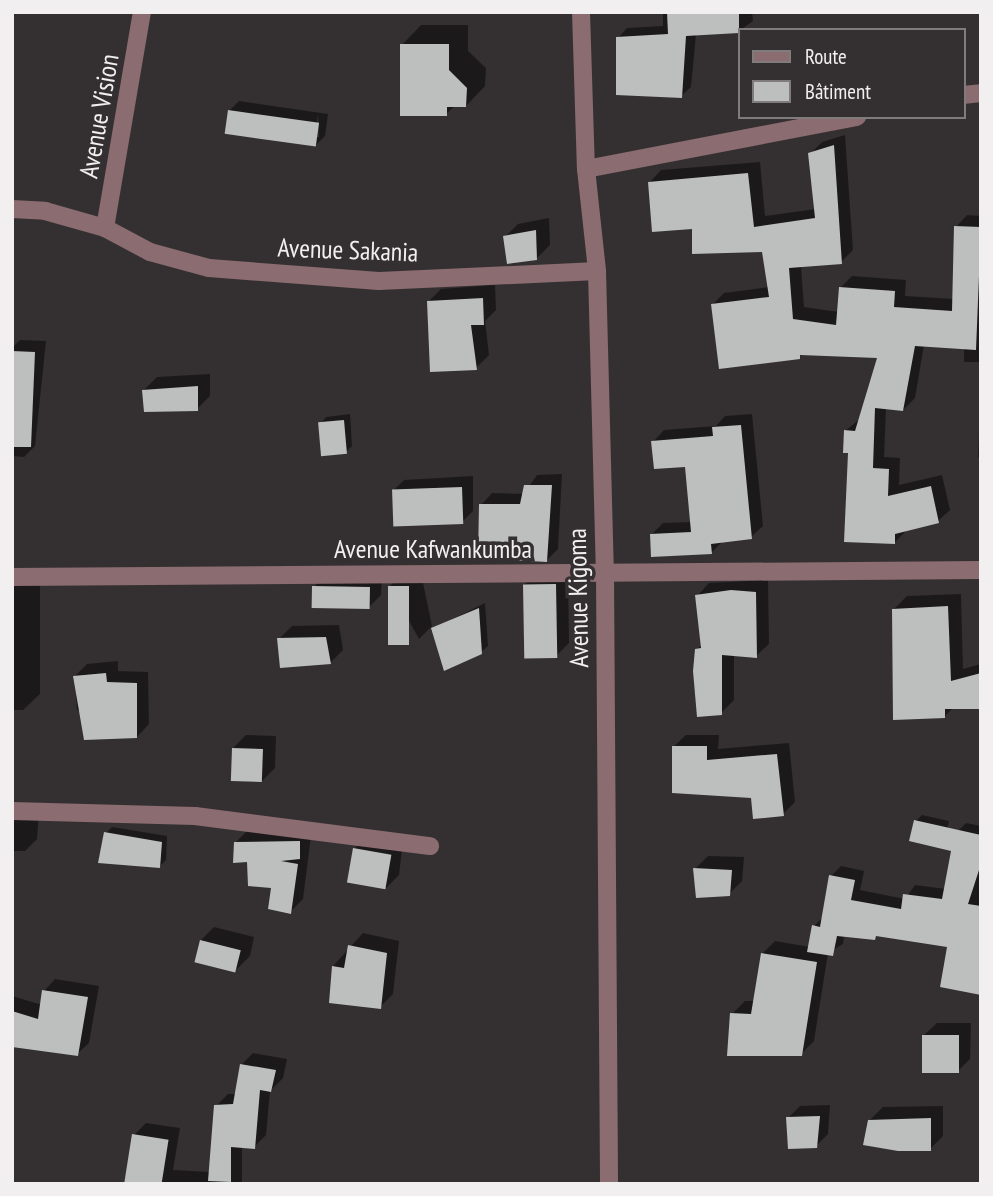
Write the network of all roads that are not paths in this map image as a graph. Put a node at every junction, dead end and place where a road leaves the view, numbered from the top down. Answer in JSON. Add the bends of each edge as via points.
{"nodes":[{"id":1,"x":142,"y":12,"type":"edge"},
{"id":2,"x":581,"y":12,"type":"edge"},
{"id":3,"x":847,"y":119,"type":"edge"},
{"id":4,"x":586,"y":169,"type":"junction"},
{"id":5,"x":12,"y":209,"type":"edge"},
{"id":6,"x":105,"y":228,"type":"junction"},
{"id":7,"x":597,"y":271,"type":"junction"},
{"id":8,"x":981,"y":570,"type":"edge"},
{"id":9,"x":605,"y":575,"type":"junction"},
{"id":10,"x":12,"y":577,"type":"edge"},
{"id":11,"x":12,"y":811,"type":"edge"},
{"id":12,"x":430,"y":846,"type":"dead end"},
{"id":13,"x":609,"y":1184,"type":"edge"}],
"edges":[{"from":1,"to":6,"type":"street","name":"Avenue Vision"},
{"from":2,"to":4,"type":"street","name":"Avenue Kigoma"},
{"from":3,"to":4,"type":"street"},
{"from":4,"to":7,"type":"street","name":"Avenue Kigoma"},
{"from":5,"to":6,"type":"street","name":"Avenue Sakania","via":[[45,211]]},
{"from":6,"to":7,"type":"street","name":"Avenue Sakania","via":[[150,252],[209,268],[275,274],[379,281]]},
{"from":7,"to":9,"type":"street","name":"Avenue Kigoma"},
{"from":8,"to":9,"type":"street","name":"Avenue Kafwankumba"},
{"from":9,"to":10,"type":"street","name":"Avenue Kafwankumba"},
{"from":9,"to":13,"type":"street","name":"Avenue Kigoma"},
{"from":11,"to":12,"type":"street","via":[[195,816]]}]}
